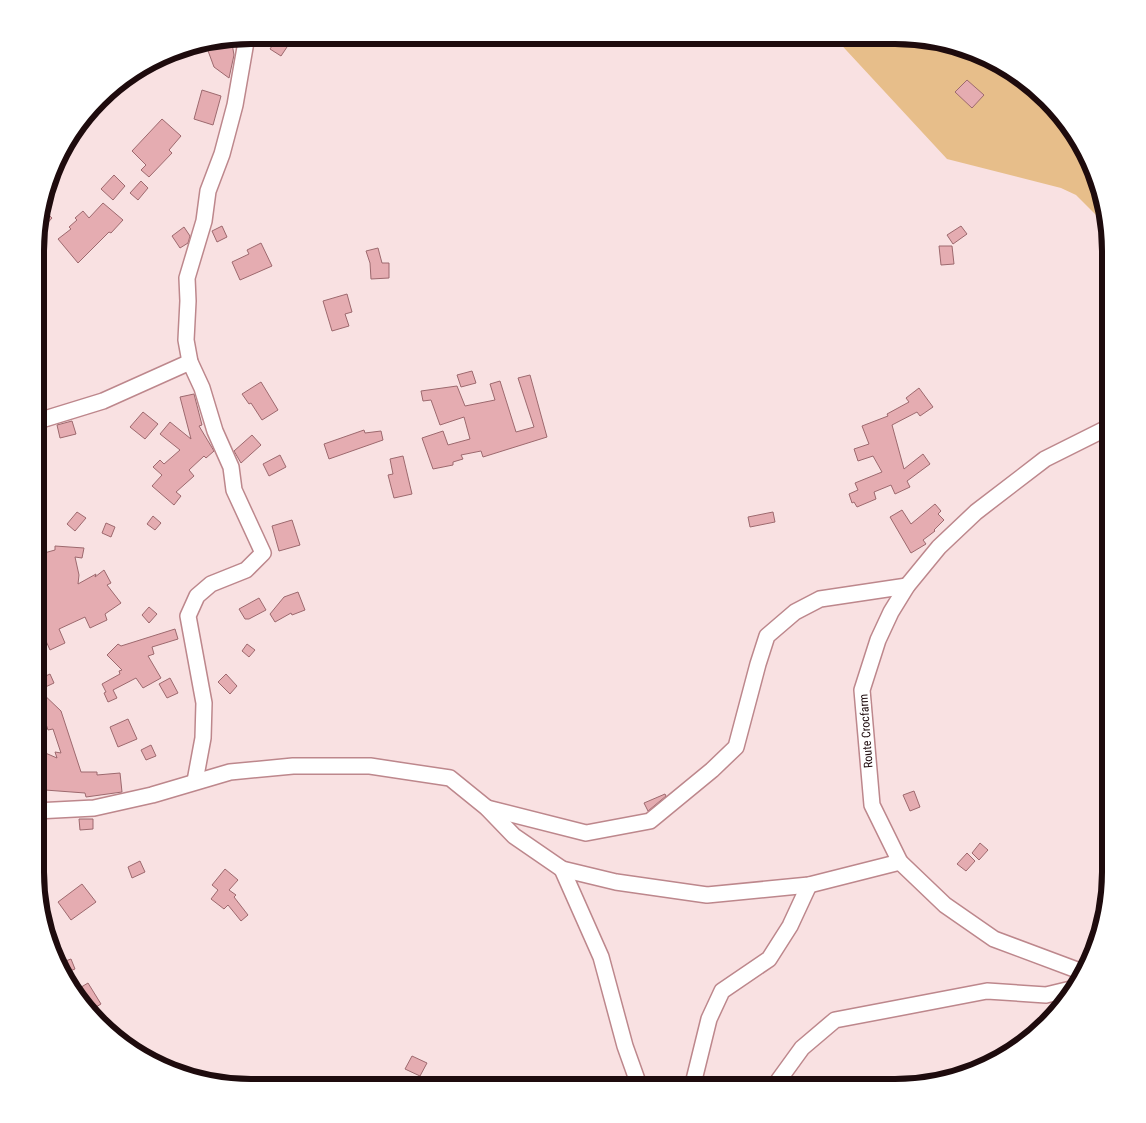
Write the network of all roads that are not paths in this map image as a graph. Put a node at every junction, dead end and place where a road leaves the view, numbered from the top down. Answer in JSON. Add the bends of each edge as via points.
{"nodes":[{"id":1,"x":246,"y":44,"type":"edge"},
{"id":2,"x":190,"y":362,"type":"junction"},
{"id":3,"x":44,"y":419,"type":"edge"},
{"id":4,"x":1102,"y":430,"type":"edge"},
{"id":5,"x":907,"y":586,"type":"junction"},
{"id":6,"x":195,"y":781,"type":"junction"},
{"id":7,"x":487,"y":808,"type":"junction"},
{"id":8,"x":44,"y":811,"type":"edge"},
{"id":9,"x":900,"y":862,"type":"junction"},
{"id":10,"x":562,"y":869,"type":"junction"},
{"id":11,"x":809,"y":885,"type":"junction"},
{"id":12,"x":1078,"y":971,"type":"edge"},
{"id":13,"x":1064,"y":991,"type":"edge"},
{"id":14,"x":637,"y":1079,"type":"edge"},
{"id":15,"x":694,"y":1079,"type":"edge"},
{"id":16,"x":780,"y":1079,"type":"edge"}],
"edges":[{"from":1,"to":2,"type":"street","via":[[235,105],[208,191],[204,221],[187,278],[186,340]]},
{"from":2,"to":3,"type":"street","via":[[103,402]]},
{"from":2,"to":6,"type":"street","via":[[231,466],[234,490],[263,553],[246,570],[211,584],[197,596],[188,616],[204,703],[203,738]]},
{"from":4,"to":5,"type":"street","name":"Route Crocfarm","via":[[1045,459],[976,512],[939,548]]},
{"from":5,"to":7,"type":"street","via":[[820,599],[795,612],[767,636],[736,748],[650,821],[586,833]]},
{"from":5,"to":9,"type":"street","name":"Route Crocfarm","via":[[878,640],[862,690],[872,805]]},
{"from":6,"to":7,"type":"street","via":[[230,772],[293,766],[370,766],[450,778]]},
{"from":6,"to":8,"type":"street","via":[[94,808]]},
{"from":7,"to":10,"type":"street","via":[[514,836]]},
{"from":9,"to":11,"type":"street"},
{"from":9,"to":12,"type":"street","name":"Route Crocfarm","via":[[945,905],[994,939]]},
{"from":10,"to":11,"type":"street","via":[[616,882],[707,895]]},
{"from":10,"to":14,"type":"street","via":[[601,957]]},
{"from":11,"to":15,"type":"street","via":[[770,959],[722,991],[709,1019]]},
{"from":13,"to":16,"type":"street","via":[[1046,995],[988,991],[834,1020],[802,1048]]}]}
